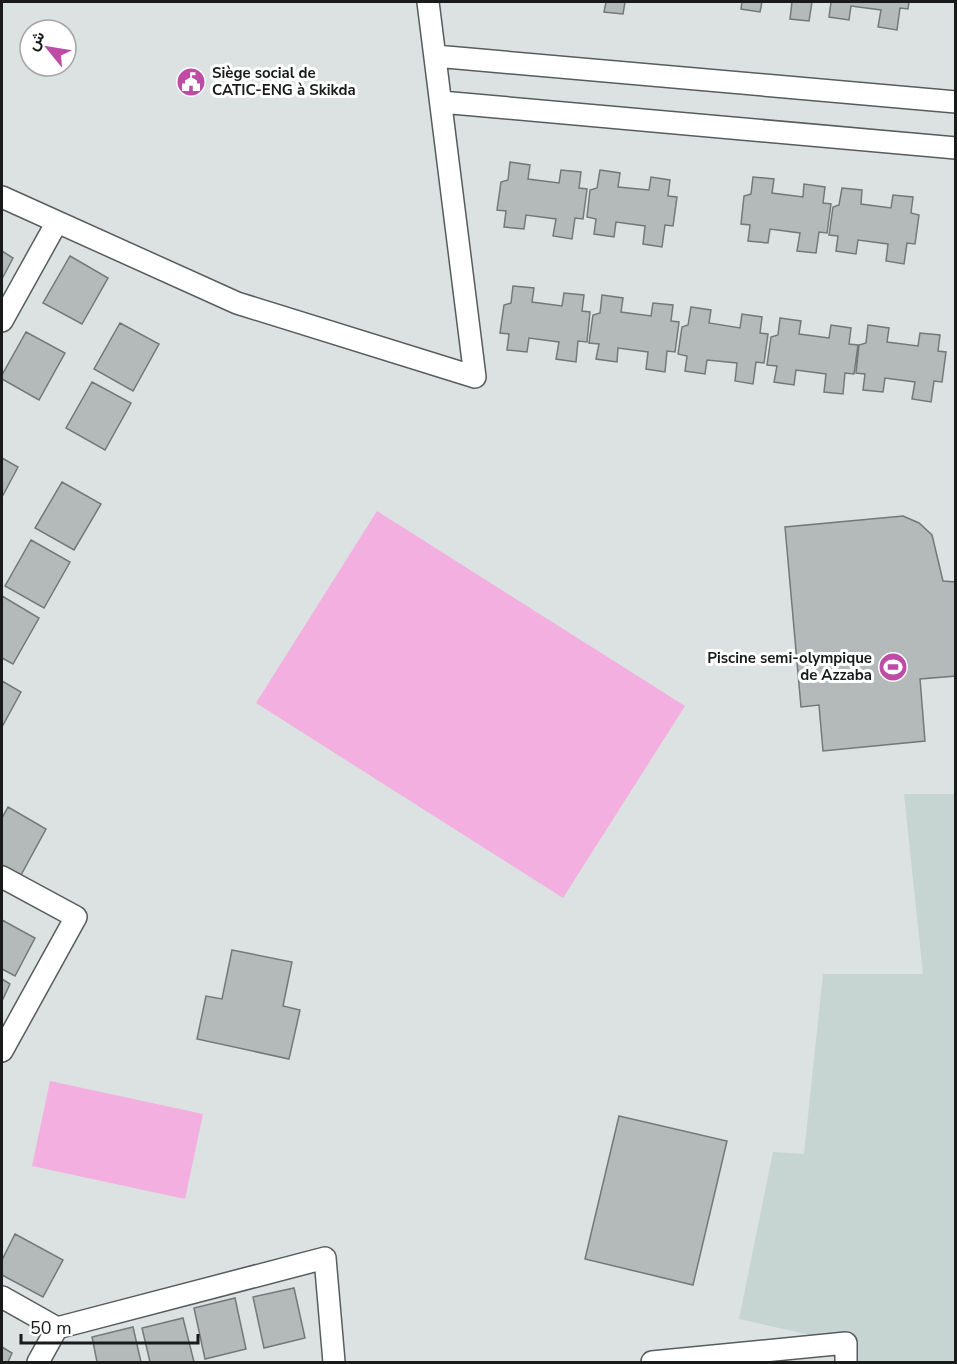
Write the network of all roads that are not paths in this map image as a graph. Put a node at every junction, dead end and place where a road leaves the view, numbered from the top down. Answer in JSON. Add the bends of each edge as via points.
{"nodes":[{"id":1,"x":428,"y":2,"type":"edge"},
{"id":2,"x":435,"y":56,"type":"junction"},
{"id":3,"x":441,"y":102,"type":"junction"},
{"id":4,"x":956,"y":102,"type":"edge"},
{"id":5,"x":956,"y":148,"type":"edge"},
{"id":6,"x":2,"y":197,"type":"edge"},
{"id":7,"x":57,"y":222,"type":"junction"},
{"id":8,"x":2,"y":321,"type":"edge"},
{"id":9,"x":2,"y":877,"type":"edge"},
{"id":10,"x":2,"y":1051,"type":"edge"},
{"id":11,"x":2,"y":1298,"type":"edge"},
{"id":12,"x":57,"y":1328,"type":"junction"},
{"id":13,"x":38,"y":1362,"type":"edge"},
{"id":14,"x":334,"y":1362,"type":"edge"},
{"id":15,"x":652,"y":1362,"type":"edge"},
{"id":16,"x":846,"y":1362,"type":"edge"}],
"edges":[{"from":1,"to":2,"type":"street"},
{"from":2,"to":3,"type":"street"},
{"from":2,"to":4,"type":"street"},
{"from":3,"to":5,"type":"street"},
{"from":3,"to":7,"type":"street","via":[[476,378],[237,303]]},
{"from":6,"to":7,"type":"street"},
{"from":7,"to":8,"type":"street"},
{"from":9,"to":10,"type":"street","via":[[76,916]]},
{"from":11,"to":12,"type":"street"},
{"from":12,"to":13,"type":"street"},
{"from":12,"to":14,"type":"street","via":[[325,1258]]},
{"from":15,"to":16,"type":"street","via":[[846,1343]]}]}
